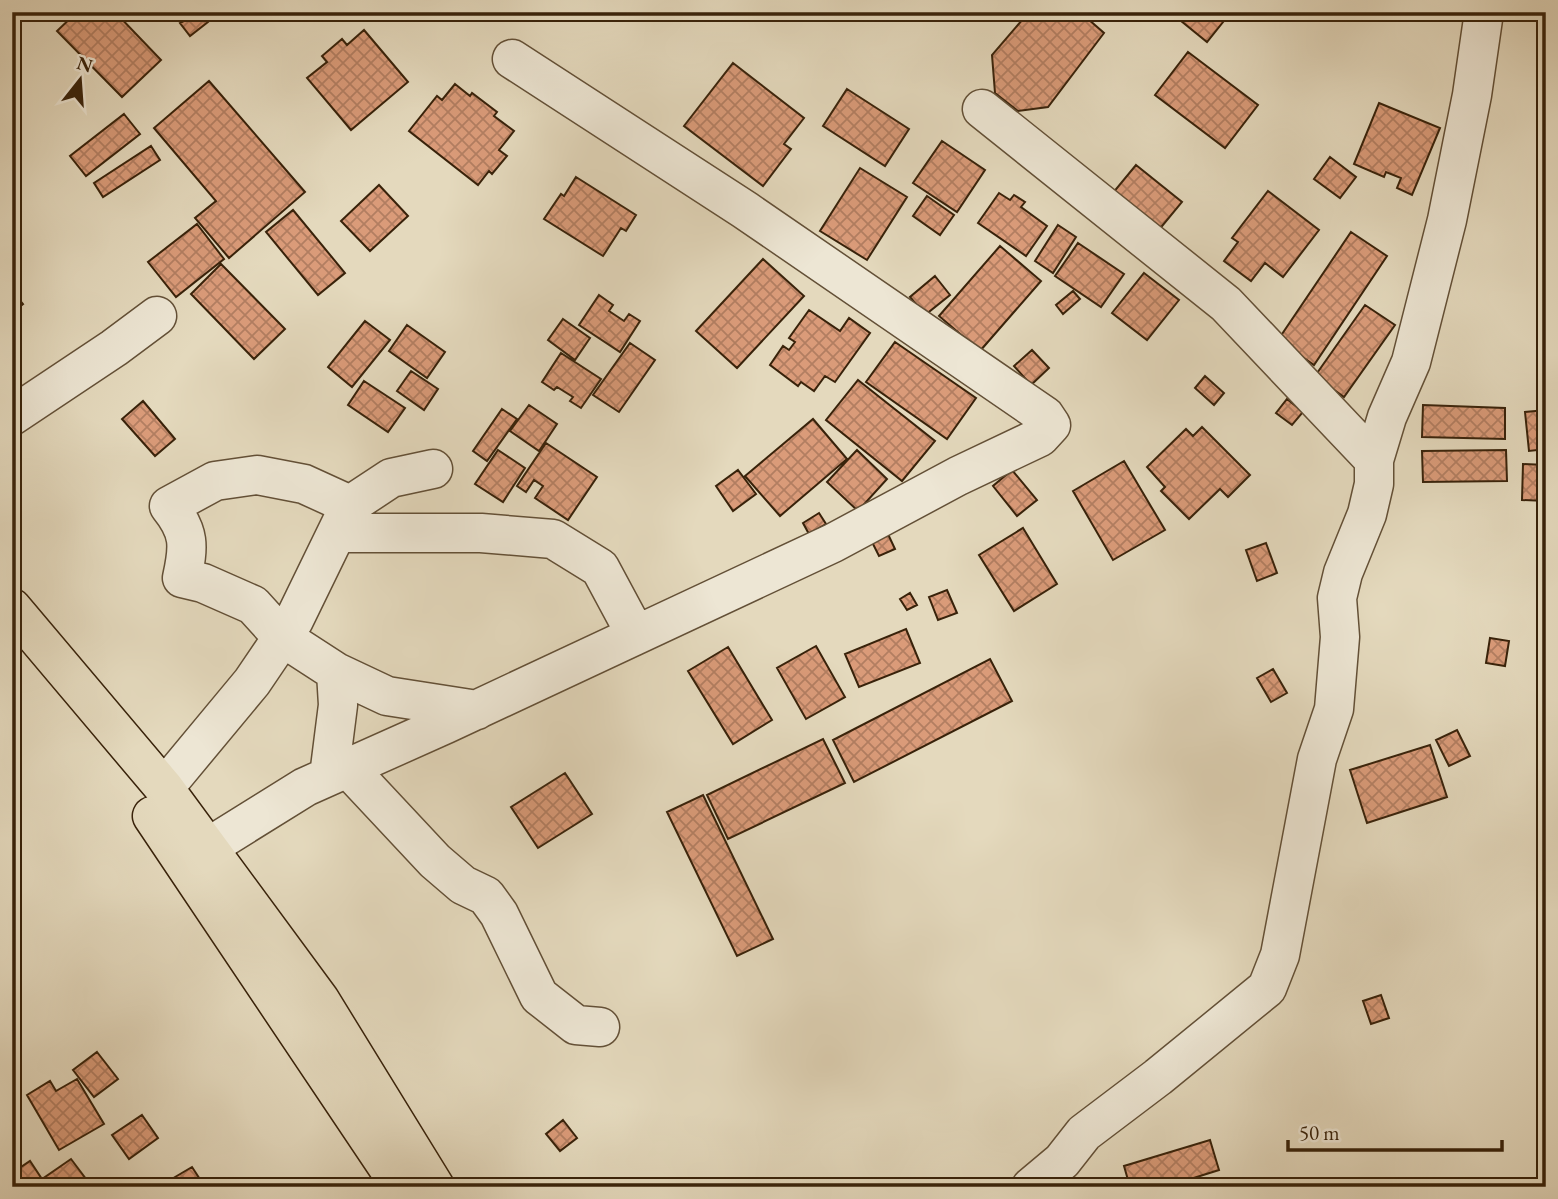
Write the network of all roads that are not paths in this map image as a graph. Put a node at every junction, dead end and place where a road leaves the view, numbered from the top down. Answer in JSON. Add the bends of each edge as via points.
{"nodes":[{"id":1,"x":1484,"y":12,"type":"edge"},
{"id":2,"x":512,"y":59,"type":"dead end"},
{"id":3,"x":982,"y":110,"type":"dead end"},
{"id":4,"x":157,"y":316,"type":"dead end"},
{"id":5,"x":12,"y":416,"type":"edge"},
{"id":6,"x":1374,"y":460,"type":"junction"},
{"id":7,"x":433,"y":469,"type":"dead end"},
{"id":8,"x":344,"y":519,"type":"junction"},
{"id":9,"x":12,"y":608,"type":"edge"},
{"id":10,"x":636,"y":635,"type":"junction"},
{"id":11,"x":282,"y":638,"type":"junction"},
{"id":12,"x":12,"y":648,"type":"edge"},
{"id":13,"x":336,"y":673,"type":"junction"},
{"id":14,"x":477,"y":710,"type":"junction"},
{"id":15,"x":339,"y":772,"type":"junction"},
{"id":16,"x":164,"y":788,"type":"junction"},
{"id":17,"x":207,"y":848,"type":"junction"},
{"id":18,"x":600,"y":1027,"type":"dead end"},
{"id":19,"x":401,"y":1187,"type":"edge"},
{"id":20,"x":435,"y":1187,"type":"edge"},
{"id":21,"x":1031,"y":1187,"type":"edge"}],
"edges":[{"from":1,"to":6,"type":"street","via":[[1447,220],[1411,362]]},
{"from":2,"to":10,"type":"street","via":[[866,291],[1045,416],[1051,425],[1040,437],[833,543]]},
{"from":3,"to":6,"type":"street","via":[[1226,304]]},
{"from":4,"to":5,"type":"street"},
{"from":6,"to":21,"type":"street","via":[[1367,514],[1337,598],[1340,637],[1334,709],[1317,759],[1280,955],[1267,988],[1084,1133],[1062,1161]]},
{"from":7,"to":8,"type":"street","via":[[391,478]]},
{"from":8,"to":10,"type":"street","via":[[553,539],[600,568]]},
{"from":8,"to":11,"type":"street"},
{"from":8,"to":11,"type":"street","via":[[304,484],[257,475],[215,481],[169,506],[183,523],[188,543],[182,578],[253,605]]},
{"from":9,"to":16,"type":"main road"},
{"from":10,"to":14,"type":"street"},
{"from":11,"to":13,"type":"street"},
{"from":11,"to":16,"type":"street","via":[[252,682]]},
{"from":12,"to":19,"type":"main road","via":[[144,803]]},
{"from":13,"to":14,"type":"street","via":[[387,696]]},
{"from":13,"to":15,"type":"street"},
{"from":14,"to":15,"type":"street"},
{"from":15,"to":17,"type":"street","via":[[304,787]]},
{"from":15,"to":18,"type":"street","via":[[463,885],[486,896],[539,996],[576,1025]]},
{"from":16,"to":17,"type":"main road"},
{"from":17,"to":20,"type":"main road","via":[[320,1000]]}]}
